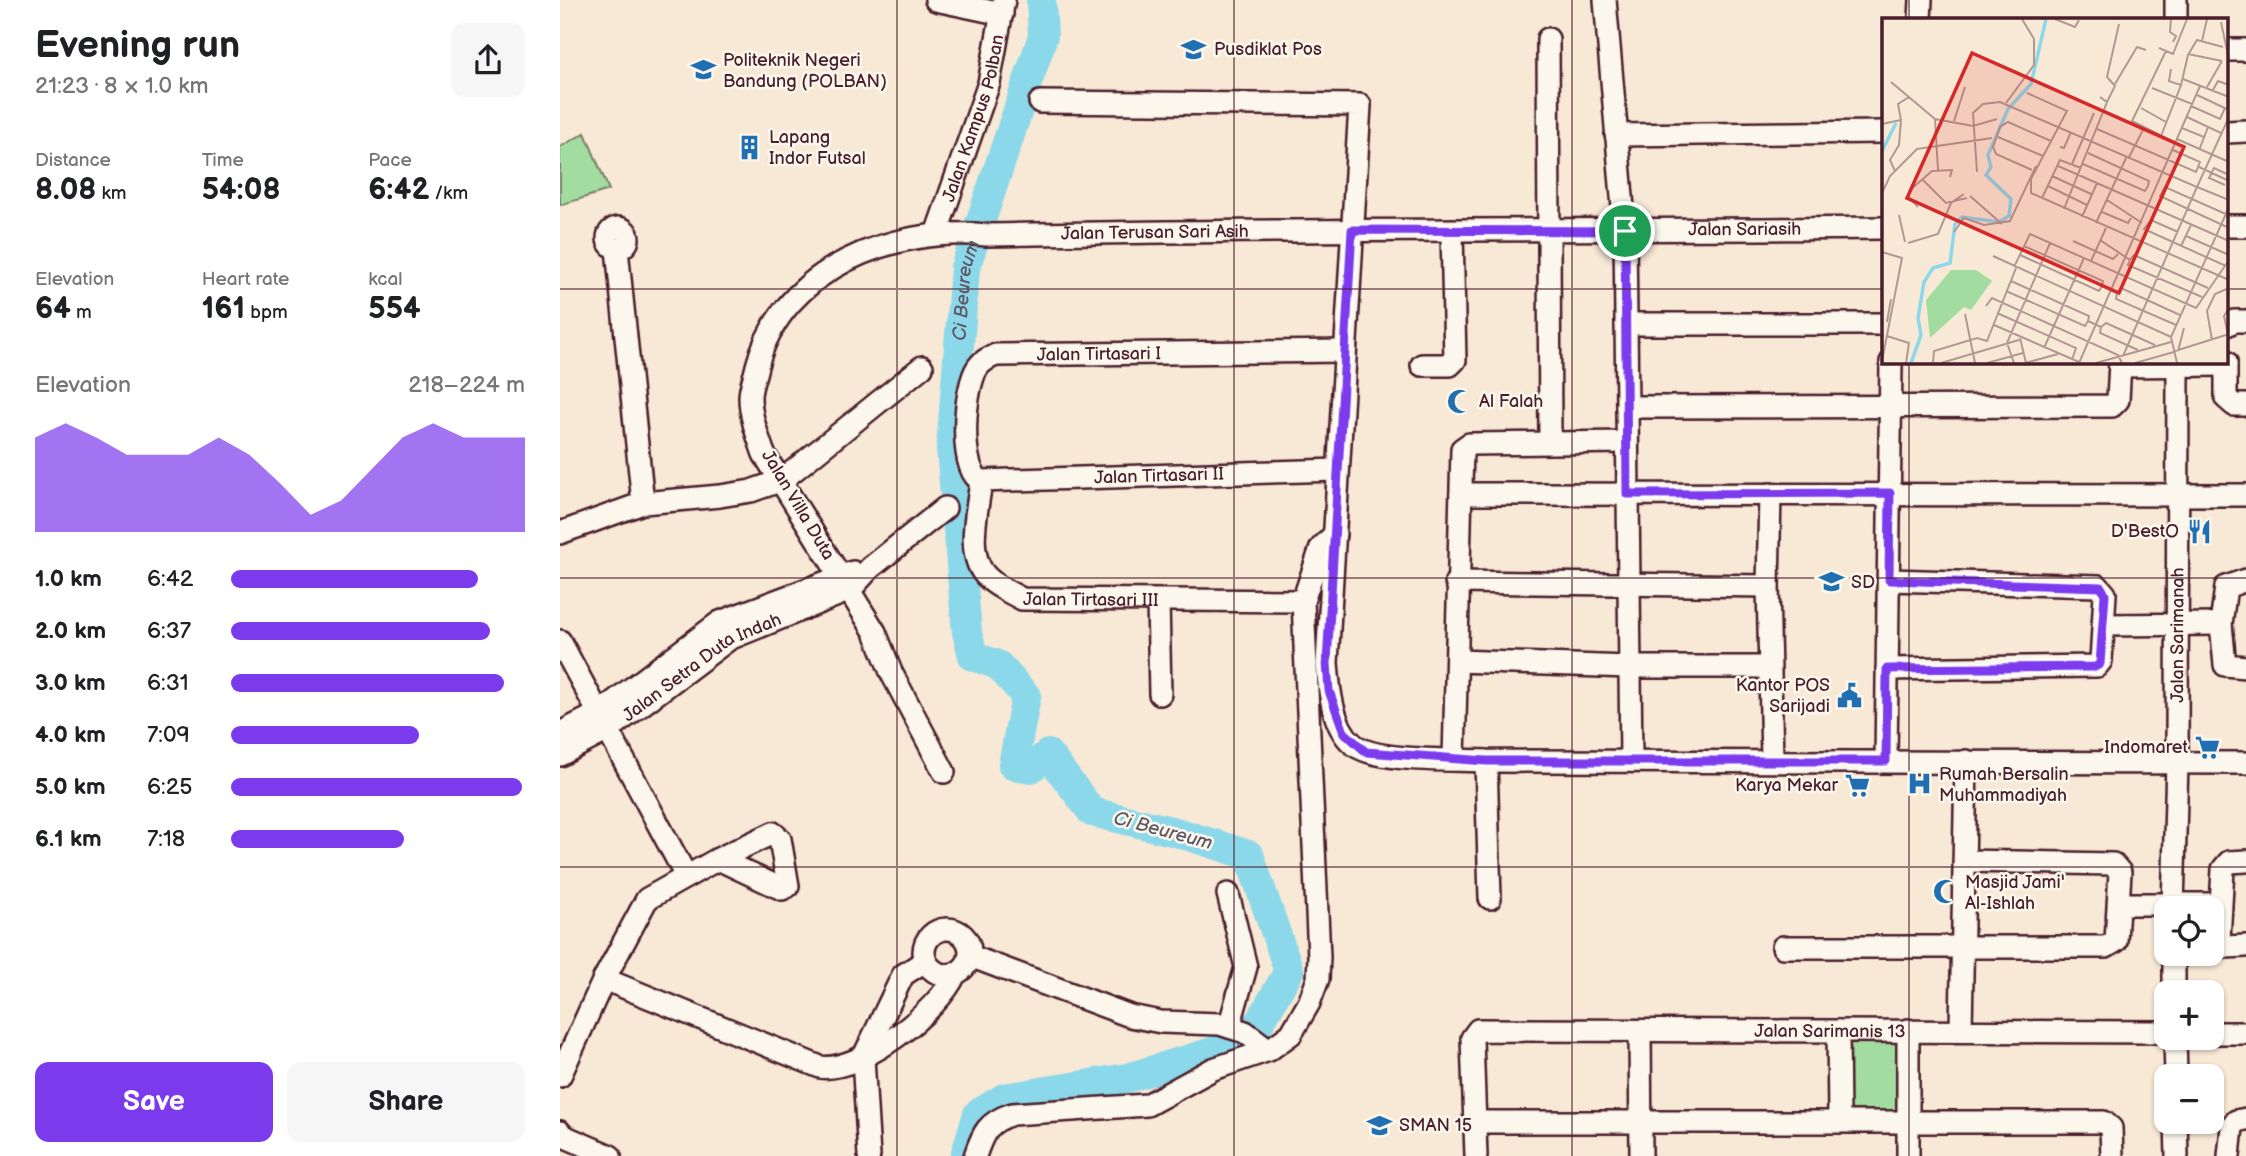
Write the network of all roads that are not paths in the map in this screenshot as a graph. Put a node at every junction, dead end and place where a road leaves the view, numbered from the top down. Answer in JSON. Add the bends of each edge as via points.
{"nodes":[{"id":1,"x":936,"y":0,"type":"edge"},
{"id":2,"x":1605,"y":0,"type":"edge"},
{"id":3,"x":1921,"y":0,"type":"edge"},
{"id":4,"x":2176,"y":0,"type":"edge"},
{"id":5,"x":1003,"y":7,"type":"edge"},
{"id":6,"x":1920,"y":18,"type":"edge"},
{"id":7,"x":2176,"y":18,"type":"edge"},
{"id":8,"x":1548,"y":38,"type":"dead end"},
{"id":9,"x":2228,"y":50,"type":"edge"},
{"id":10,"x":2246,"y":50,"type":"edge"},
{"id":11,"x":1040,"y":102,"type":"dead end"},
{"id":12,"x":2246,"y":131,"type":"edge"},
{"id":13,"x":1882,"y":132,"type":"edge"},
{"id":14,"x":2228,"y":132,"type":"edge"},
{"id":15,"x":1616,"y":135,"type":"junction"},
{"id":16,"x":2228,"y":226,"type":"edge"},
{"id":17,"x":2246,"y":226,"type":"edge"},
{"id":18,"x":1882,"y":228,"type":"edge"},
{"id":19,"x":1352,"y":230,"type":"junction"},
{"id":20,"x":1625,"y":231,"type":"junction"},
{"id":21,"x":1452,"y":232,"type":"junction"},
{"id":22,"x":1547,"y":232,"type":"junction"},
{"id":23,"x":946,"y":233,"type":"junction"},
{"id":24,"x":617,"y":248,"type":"dead end"},
{"id":25,"x":1626,"y":324,"type":"junction"},
{"id":26,"x":1882,"y":324,"type":"edge"},
{"id":27,"x":1345,"y":351,"type":"junction"},
{"id":28,"x":1891,"y":364,"type":"edge"},
{"id":29,"x":2120,"y":364,"type":"edge"},
{"id":30,"x":2226,"y":364,"type":"edge"},
{"id":31,"x":1422,"y":365,"type":"dead end"},
{"id":32,"x":2178,"y":365,"type":"edge"},
{"id":33,"x":922,"y":367,"type":"dead end"},
{"id":34,"x":2240,"y":405,"type":"edge"},
{"id":35,"x":1627,"y":407,"type":"junction"},
{"id":36,"x":1891,"y":408,"type":"junction"},
{"id":37,"x":1550,"y":442,"type":"junction"},
{"id":38,"x":1627,"y":442,"type":"junction"},
{"id":39,"x":1338,"y":470,"type":"junction"},
{"id":40,"x":782,"y":480,"type":"junction"},
{"id":41,"x":981,"y":481,"type":"junction"},
{"id":42,"x":1890,"y":493,"type":"junction"},
{"id":43,"x":1461,"y":494,"type":"junction"},
{"id":44,"x":1627,"y":494,"type":"junction"},
{"id":45,"x":1770,"y":494,"type":"junction"},
{"id":46,"x":2177,"y":495,"type":"junction"},
{"id":47,"x":2246,"y":495,"type":"edge"},
{"id":48,"x":643,"y":503,"type":"junction"},
{"id":49,"x":945,"y":508,"type":"dead end"},
{"id":50,"x":560,"y":533,"type":"edge"},
{"id":51,"x":1335,"y":534,"type":"junction"},
{"id":52,"x":1889,"y":580,"type":"junction"},
{"id":53,"x":2246,"y":580,"type":"edge"},
{"id":54,"x":1456,"y":582,"type":"junction"},
{"id":55,"x":845,"y":583,"type":"junction"},
{"id":56,"x":1628,"y":585,"type":"junction"},
{"id":57,"x":1768,"y":586,"type":"junction"},
{"id":58,"x":1158,"y":601,"type":"junction"},
{"id":59,"x":1303,"y":601,"type":"junction"},
{"id":60,"x":2221,"y":624,"type":"junction"},
{"id":61,"x":2103,"y":625,"type":"junction"},
{"id":62,"x":2177,"y":625,"type":"junction"},
{"id":63,"x":560,"y":641,"type":"edge"},
{"id":64,"x":1457,"y":661,"type":"junction"},
{"id":65,"x":1629,"y":667,"type":"junction"},
{"id":66,"x":1769,"y":667,"type":"junction"},
{"id":67,"x":2246,"y":667,"type":"edge"},
{"id":68,"x":1887,"y":669,"type":"junction"},
{"id":69,"x":1160,"y":694,"type":"dead end"},
{"id":70,"x":603,"y":721,"type":"junction"},
{"id":71,"x":560,"y":733,"type":"edge"},
{"id":72,"x":560,"y":755,"type":"edge"},
{"id":73,"x":1454,"y":759,"type":"junction"},
{"id":74,"x":1631,"y":760,"type":"junction"},
{"id":75,"x":1772,"y":760,"type":"junction"},
{"id":76,"x":1486,"y":761,"type":"junction"},
{"id":77,"x":1886,"y":761,"type":"junction"},
{"id":78,"x":1966,"y":761,"type":"junction"},
{"id":79,"x":2177,"y":762,"type":"junction"},
{"id":80,"x":2246,"y":763,"type":"edge"},
{"id":81,"x":944,"y":772,"type":"dead end"},
{"id":82,"x":718,"y":859,"type":"dead end"},
{"id":83,"x":2246,"y":861,"type":"edge"},
{"id":84,"x":1965,"y":862,"type":"junction"},
{"id":85,"x":686,"y":876,"type":"junction"},
{"id":86,"x":1228,"y":894,"type":"dead end"},
{"id":87,"x":2173,"y":896,"type":"edge"},
{"id":88,"x":2221,"y":896,"type":"edge"},
{"id":89,"x":1490,"y":898,"type":"dead end"},
{"id":90,"x":2120,"y":904,"type":"junction"},
{"id":91,"x":2154,"y":905,"type":"edge"},
{"id":92,"x":2224,"y":944,"type":"edge"},
{"id":93,"x":2246,"y":946,"type":"edge"},
{"id":94,"x":1783,"y":947,"type":"dead end"},
{"id":95,"x":1962,"y":948,"type":"junction"},
{"id":96,"x":970,"y":956,"type":"junction"},
{"id":97,"x":925,"y":961,"type":"junction"},
{"id":98,"x":955,"y":974,"type":"junction"},
{"id":99,"x":604,"y":979,"type":"junction"},
{"id":100,"x":1908,"y":1030,"type":"junction"},
{"id":101,"x":1961,"y":1030,"type":"junction"},
{"id":102,"x":1640,"y":1031,"type":"junction"},
{"id":103,"x":1838,"y":1031,"type":"junction"},
{"id":104,"x":2154,"y":1032,"type":"edge"},
{"id":105,"x":2224,"y":1033,"type":"edge"},
{"id":106,"x":2246,"y":1033,"type":"edge"},
{"id":107,"x":1250,"y":1038,"type":"junction"},
{"id":108,"x":863,"y":1058,"type":"junction"},
{"id":109,"x":560,"y":1076,"type":"edge"},
{"id":110,"x":2246,"y":1119,"type":"edge"},
{"id":111,"x":1839,"y":1120,"type":"junction"},
{"id":112,"x":1640,"y":1121,"type":"junction"},
{"id":113,"x":1475,"y":1122,"type":"junction"},
{"id":114,"x":1909,"y":1122,"type":"junction"},
{"id":115,"x":561,"y":1134,"type":"edge"},
{"id":116,"x":2176,"y":1134,"type":"edge"},
{"id":117,"x":569,"y":1156,"type":"edge"},
{"id":118,"x":610,"y":1156,"type":"edge"},
{"id":119,"x":869,"y":1156,"type":"edge"},
{"id":120,"x":975,"y":1156,"type":"edge"},
{"id":121,"x":1476,"y":1156,"type":"edge"},
{"id":122,"x":1641,"y":1156,"type":"edge"},
{"id":123,"x":1908,"y":1156,"type":"edge"},
{"id":124,"x":2112,"y":1156,"type":"edge"},
{"id":125,"x":2177,"y":1156,"type":"edge"},
{"id":126,"x":2229,"y":1156,"type":"edge"}],
"edges":[{"from":1,"to":5,"type":"street"},
{"from":2,"to":15,"type":"street"},
{"from":3,"to":6,"type":"street"},
{"from":4,"to":7,"type":"street"},
{"from":5,"to":23,"type":"street","name":"Jalan Kampus Polban","via":[[989,83]]},
{"from":8,"to":22,"type":"street"},
{"from":9,"to":10,"type":"street"},
{"from":11,"to":19,"type":"street","via":[[1360,105]]},
{"from":12,"to":14,"type":"street"},
{"from":13,"to":15,"type":"street"},
{"from":15,"to":20,"type":"street"},
{"from":16,"to":17,"type":"street"},
{"from":18,"to":20,"type":"street","name":"Jalan Sariasih"},
{"from":19,"to":21,"type":"street","name":"Jalan Sariasih"},
{"from":19,"to":23,"type":"street","name":"Jalan Terusan Sari Asih"},
{"from":19,"to":27,"type":"street"},
{"from":20,"to":22,"type":"street","name":"Jalan Sariasih"},
{"from":20,"to":25,"type":"street"},
{"from":21,"to":22,"type":"street","name":"Jalan Sariasih"},
{"from":21,"to":31,"type":"street","via":[[1455,360],[1450,365]]},
{"from":22,"to":37,"type":"street"},
{"from":23,"to":40,"type":"street","name":"Jalan Villa Duta","via":[[892,243],[841,264],[812,281],[774,320],[750,397],[764,454]]},
{"from":24,"to":48,"type":"street"},
{"from":25,"to":26,"type":"street"},
{"from":25,"to":35,"type":"street"},
{"from":27,"to":39,"type":"street"},
{"from":27,"to":41,"type":"street","name":"Jalan Tirtasari I","via":[[996,355],[986,359],[974,375],[968,410],[966,458]]},
{"from":28,"to":36,"type":"street"},
{"from":29,"to":32,"type":"street"},
{"from":29,"to":36,"type":"street","via":[[2118,400],[2112,406]]},
{"from":30,"to":32,"type":"street"},
{"from":30,"to":34,"type":"street","via":[[2226,398]]},
{"from":32,"to":46,"type":"street","name":"Jalan Sarimanah"},
{"from":33,"to":40,"type":"street"},
{"from":35,"to":36,"type":"street"},
{"from":35,"to":38,"type":"street"},
{"from":36,"to":42,"type":"street"},
{"from":37,"to":38,"type":"street"},
{"from":37,"to":43,"type":"street","via":[[1466,445],[1461,453]]},
{"from":38,"to":44,"type":"street"},
{"from":39,"to":41,"type":"street","name":"Jalan Tirtasari II"},
{"from":39,"to":51,"type":"street"},
{"from":40,"to":48,"type":"street","via":[[751,491]]},
{"from":40,"to":55,"type":"street","name":"Jalan Villa Duta"},
{"from":41,"to":58,"type":"street","name":"Jalan Tirtasari III","via":[[975,549],[978,565],[988,578],[1034,602]]},
{"from":42,"to":45,"type":"street"},
{"from":42,"to":46,"type":"street"},
{"from":42,"to":52,"type":"street"},
{"from":43,"to":44,"type":"street"},
{"from":43,"to":54,"type":"street"},
{"from":44,"to":45,"type":"street"},
{"from":44,"to":56,"type":"street"},
{"from":45,"to":57,"type":"street"},
{"from":46,"to":47,"type":"street"},
{"from":46,"to":62,"type":"street","name":"Jalan Sarimanah"},
{"from":48,"to":50,"type":"street"},
{"from":49,"to":55,"type":"street"},
{"from":51,"to":59,"type":"street","via":[[1321,548]]},
{"from":51,"to":73,"type":"street","via":[[1327,663],[1329,691],[1344,732],[1366,752]]},
{"from":52,"to":61,"type":"street","via":[[2098,586],[2105,591]]},
{"from":52,"to":68,"type":"street"},
{"from":53,"to":60,"type":"street","via":[[2226,587]]},
{"from":54,"to":56,"type":"street"},
{"from":54,"to":64,"type":"street"},
{"from":55,"to":70,"type":"street","name":"Jalan Setra Duta Indah","via":[[729,639]]},
{"from":55,"to":81,"type":"street","name":"Jalan Villa Duta","via":[[878,637],[891,672]]},
{"from":56,"to":57,"type":"street"},
{"from":56,"to":65,"type":"street"},
{"from":57,"to":66,"type":"street"},
{"from":58,"to":59,"type":"street","name":"Jalan Tirtasari III"},
{"from":58,"to":69,"type":"street"},
{"from":59,"to":107,"type":"street","via":[[1318,979],[1291,1034]]},
{"from":60,"to":62,"type":"street"},
{"from":60,"to":67,"type":"street","via":[[2225,665]]},
{"from":61,"to":62,"type":"street"},
{"from":61,"to":68,"type":"street","via":[[2097,666]]},
{"from":62,"to":79,"type":"street","name":"Jalan Sarimanah"},
{"from":63,"to":70,"type":"street"},
{"from":64,"to":65,"type":"street"},
{"from":64,"to":73,"type":"street"},
{"from":65,"to":66,"type":"street"},
{"from":65,"to":74,"type":"street"},
{"from":66,"to":75,"type":"street"},
{"from":68,"to":77,"type":"street"},
{"from":70,"to":71,"type":"street","name":"Jalan Setra Duta Indah"},
{"from":70,"to":72,"type":"street","name":"Jalan Setra Duta Indah"},
{"from":70,"to":85,"type":"street"},
{"from":73,"to":76,"type":"street"},
{"from":74,"to":75,"type":"street"},
{"from":74,"to":76,"type":"street"},
{"from":75,"to":77,"type":"street"},
{"from":76,"to":89,"type":"street"},
{"from":77,"to":78,"type":"street"},
{"from":78,"to":79,"type":"street"},
{"from":78,"to":84,"type":"street"},
{"from":79,"to":80,"type":"street"},
{"from":79,"to":87,"type":"street","name":"Jalan Sarimanah"},
{"from":82,"to":85,"type":"street"},
{"from":83,"to":88,"type":"street","via":[[2224,866]]},
{"from":84,"to":90,"type":"street","via":[[2113,864],[2120,872]]},
{"from":84,"to":95,"type":"street"},
{"from":85,"to":99,"type":"street","via":[[642,906]]},
{"from":86,"to":107,"type":"street","via":[[1246,967]]},
{"from":90,"to":91,"type":"street"},
{"from":90,"to":95,"type":"street","via":[[2116,941],[2106,947]]},
{"from":92,"to":93,"type":"street"},
{"from":94,"to":95,"type":"street"},
{"from":95,"to":101,"type":"street"},
{"from":96,"to":97,"type":"street","via":[[961,933],[940,929],[926,940]]},
{"from":96,"to":98,"type":"street"},
{"from":96,"to":107,"type":"street","via":[[1130,1016]]},
{"from":97,"to":98,"type":"street","via":[[941,975]]},
{"from":97,"to":108,"type":"street","via":[[903,975]]},
{"from":98,"to":108,"type":"street","via":[[949,988],[929,1009]]},
{"from":99,"to":108,"type":"street","via":[[820,1067],[834,1069]]},
{"from":99,"to":109,"type":"street"},
{"from":100,"to":101,"type":"street","name":"Jalan Sarimanis 13"},
{"from":100,"to":103,"type":"street","name":"Jalan Sarimanis 13"},
{"from":100,"to":114,"type":"street"},
{"from":101,"to":104,"type":"street","name":"Jalan Sarimanis 13"},
{"from":102,"to":103,"type":"street","name":"Jalan Sarimanis 13"},
{"from":102,"to":112,"type":"street"},
{"from":102,"to":113,"type":"street","name":"Jalan Sarimanis 13","via":[[1476,1031],[1472,1038]]},
{"from":103,"to":111,"type":"street"},
{"from":105,"to":106,"type":"street"},
{"from":107,"to":120,"type":"street","via":[[1213,1069],[1147,1105],[995,1120]]},
{"from":108,"to":119,"type":"street"},
{"from":110,"to":126,"type":"street","via":[[2232,1127]]},
{"from":111,"to":112,"type":"street"},
{"from":111,"to":114,"type":"street"},
{"from":112,"to":113,"type":"street"},
{"from":112,"to":122,"type":"street"},
{"from":113,"to":121,"type":"street"},
{"from":114,"to":123,"type":"street"},
{"from":114,"to":124,"type":"street","via":[[2105,1122],[2111,1128]]},
{"from":115,"to":117,"type":"street"},
{"from":115,"to":118,"type":"street"},
{"from":116,"to":125,"type":"street"}]}
